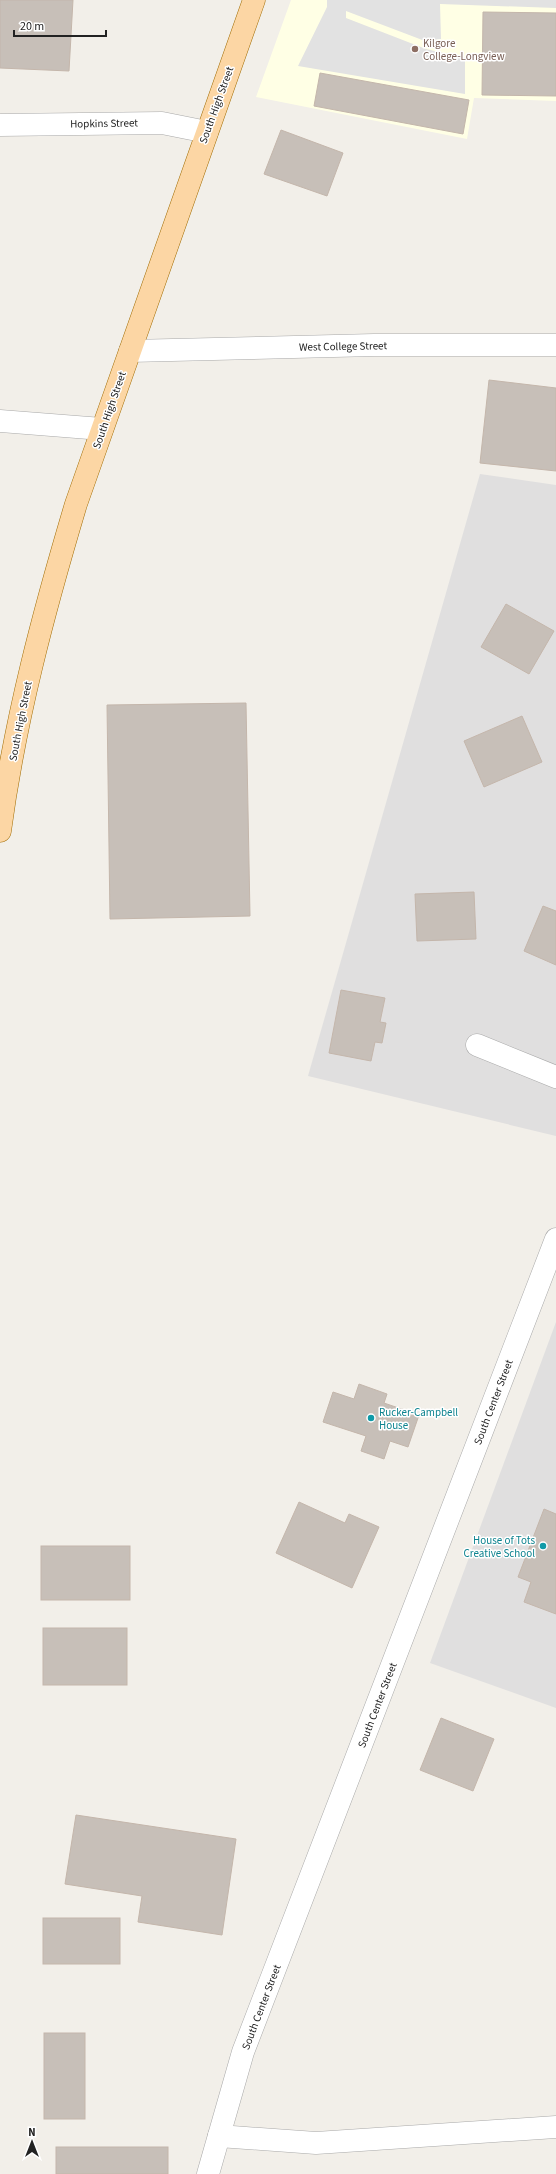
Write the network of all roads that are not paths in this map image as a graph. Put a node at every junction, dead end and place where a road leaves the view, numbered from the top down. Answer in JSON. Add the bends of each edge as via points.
{"nodes":[{"id":1,"x":254,"y":0,"type":"edge"},
{"id":2,"x":0,"y":125,"type":"edge"},
{"id":3,"x":206,"y":132,"type":"junction"},
{"id":4,"x":556,"y":345,"type":"edge"},
{"id":5,"x":130,"y":351,"type":"junction"},
{"id":6,"x":0,"y":421,"type":"edge"},
{"id":7,"x":102,"y":429,"type":"junction"},
{"id":8,"x":0,"y":831,"type":"edge"},
{"id":9,"x":476,"y":1045,"type":"dead end"},
{"id":10,"x":556,"y":1077,"type":"edge"},
{"id":11,"x":556,"y":1239,"type":"edge"},
{"id":12,"x":556,"y":2127,"type":"edge"},
{"id":13,"x":219,"y":2136,"type":"junction"},
{"id":14,"x":208,"y":2174,"type":"edge"}],
"edges":[{"from":1,"to":3,"type":"main road","name":"South High Street"},
{"from":2,"to":3,"type":"street","name":"Hopkins Street","via":[[162,124]]},
{"from":3,"to":5,"type":"main road","name":"South High Street"},
{"from":4,"to":5,"type":"street","name":"West College Street","via":[[374,345]]},
{"from":5,"to":7,"type":"main road","name":"South High Street"},
{"from":6,"to":7,"type":"street"},
{"from":7,"to":8,"type":"main road","name":"South High Street","via":[[76,504],[41,624],[16,736]]},
{"from":9,"to":10,"type":"street"},
{"from":11,"to":13,"type":"street","name":"South Center Street","via":[[243,2052]]},
{"from":12,"to":13,"type":"street","via":[[316,2142]]},
{"from":13,"to":14,"type":"street","name":"South Center Street"}]}
